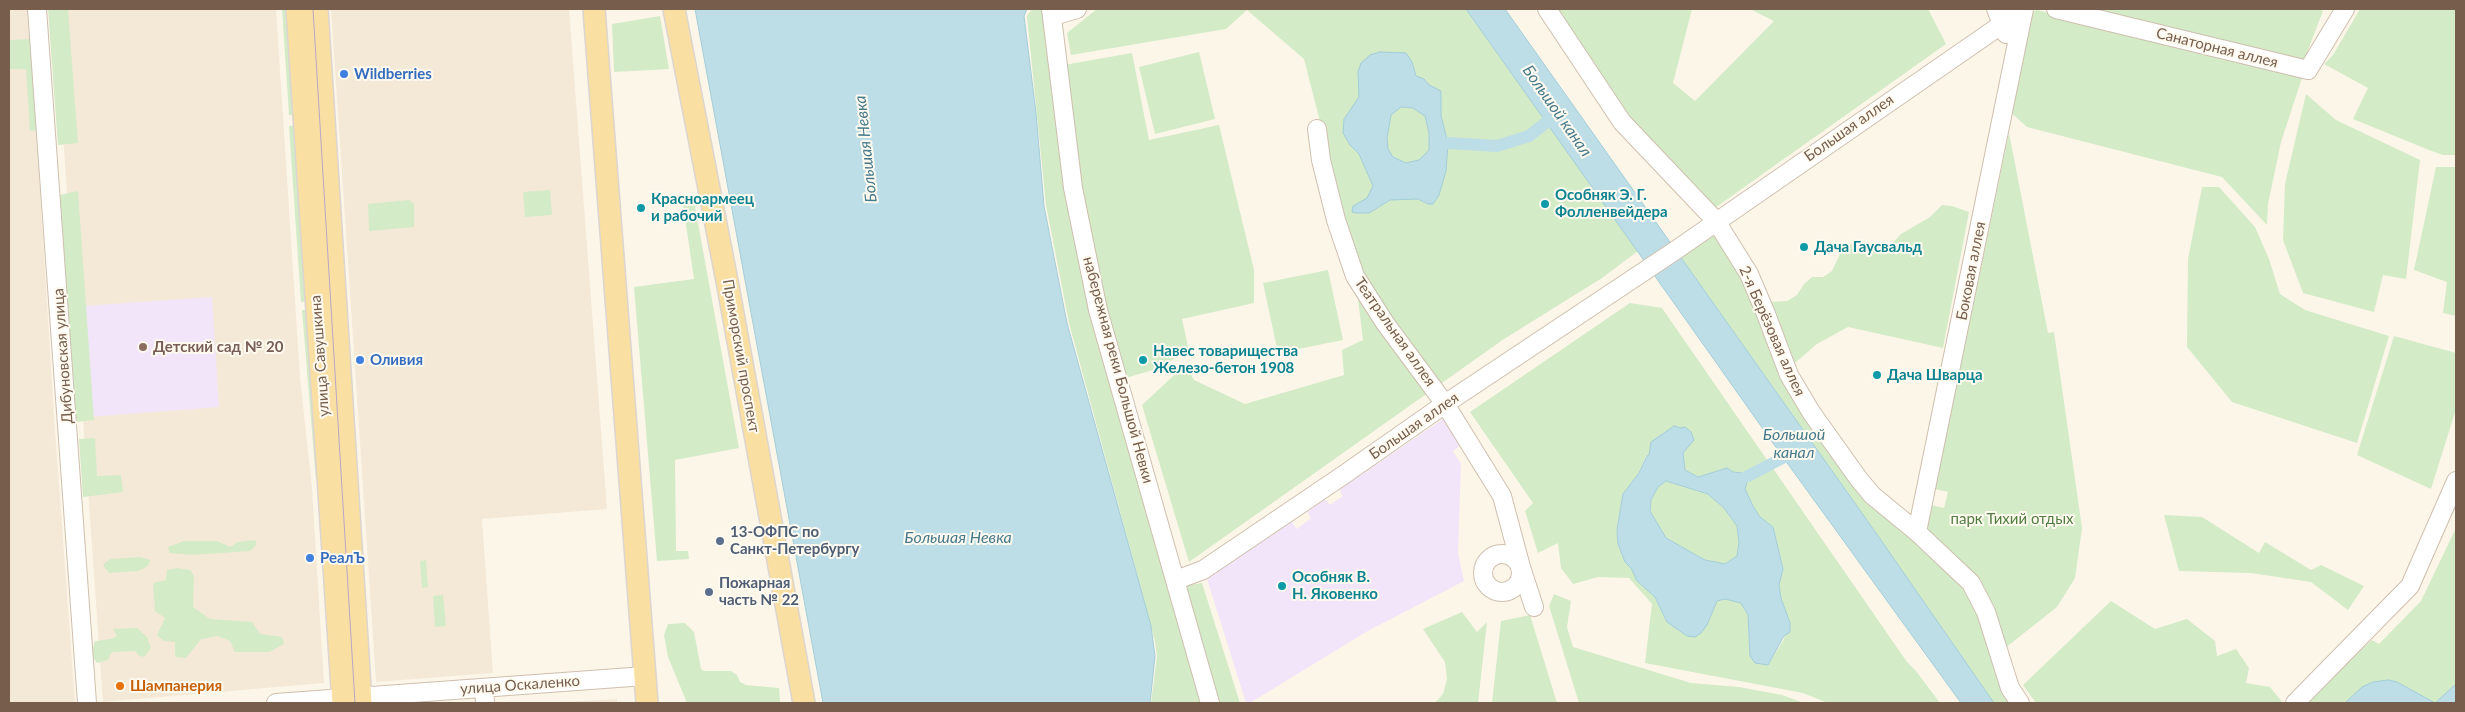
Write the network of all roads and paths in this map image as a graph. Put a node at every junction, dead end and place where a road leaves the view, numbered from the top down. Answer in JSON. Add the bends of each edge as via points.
{"nodes":[{"id":1,"x":37,"y":9,"type":"edge"},
{"id":2,"x":297,"y":9,"type":"edge"},
{"id":3,"x":317,"y":9,"type":"edge"},
{"id":4,"x":674,"y":9,"type":"edge"},
{"id":5,"x":1077,"y":9,"type":"edge"},
{"id":6,"x":1547,"y":9,"type":"edge"},
{"id":7,"x":2024,"y":9,"type":"edge"},
{"id":8,"x":2056,"y":9,"type":"edge"},
{"id":9,"x":2344,"y":9,"type":"edge"},
{"id":10,"x":595,"y":12,"type":"edge"},
{"id":11,"x":1052,"y":13,"type":"edge"},
{"id":12,"x":1999,"y":17,"type":"edge"},
{"id":13,"x":2015,"y":53,"type":"junction"},
{"id":14,"x":1317,"y":129,"type":"dead end"},
{"id":15,"x":1716,"y":221,"type":"junction"},
{"id":16,"x":1445,"y":404,"type":"junction"},
{"id":17,"x":2456,"y":480,"type":"edge"},
{"id":18,"x":1917,"y":532,"type":"junction"},
{"id":19,"x":1176,"y":580,"type":"junction"},
{"id":20,"x":1534,"y":607,"type":"dead end"},
{"id":21,"x":645,"y":676,"type":"junction"},
{"id":22,"x":484,"y":695,"type":"edge"},
{"id":23,"x":352,"y":700,"type":"edge"},
{"id":24,"x":87,"y":703,"type":"edge"},
{"id":25,"x":276,"y":703,"type":"edge"},
{"id":26,"x":647,"y":703,"type":"edge"},
{"id":27,"x":804,"y":703,"type":"edge"},
{"id":28,"x":1210,"y":703,"type":"edge"},
{"id":29,"x":2020,"y":703,"type":"edge"},
{"id":30,"x":2295,"y":703,"type":"edge"}],
"edges":[{"from":1,"to":24,"type":"street","name":"Дибуновская улица"},
{"from":2,"to":23,"type":"main road","name":"улица Савушкина"},
{"from":3,"to":23,"type":"main road","name":"улица Савушкина"},
{"from":4,"to":27,"type":"main road","name":"Приморский проспект"},
{"from":5,"to":11,"type":"street"},
{"from":6,"to":15,"type":"street","name":"2-я Берёзовая аллея","via":[[1622,122]]},
{"from":7,"to":12,"type":"street","name":"Большая аллея"},
{"from":7,"to":13,"type":"street","name":"Боковая аллея"},
{"from":8,"to":9,"type":"street","name":"Санаторная аллея","via":[[2308,70]]},
{"from":10,"to":21,"type":"main road"},
{"from":11,"to":19,"type":"street","name":"набережная реки Большой Невки","via":[[1073,188],[1098,310]]},
{"from":12,"to":13,"type":"street"},
{"from":12,"to":15,"type":"street","name":"Большая аллея"},
{"from":13,"to":18,"type":"street","name":"Боковая аллея"},
{"from":14,"to":16,"type":"street","name":"Театральная аллея","via":[[1334,211],[1355,276]]},
{"from":15,"to":16,"type":"street","name":"Большая аллея"},
{"from":15,"to":18,"type":"street","name":"2-я Берёзовая аллея","via":[[1749,274],[1789,375],[1811,412],[1872,495]]},
{"from":16,"to":19,"type":"street","name":"Большая аллея","via":[[1203,570]]},
{"from":16,"to":20,"type":"street","name":"Театральная аллея","via":[[1502,496],[1516,556]]},
{"from":17,"to":30,"type":"street","via":[[2410,586]]},
{"from":18,"to":29,"type":"street","name":"2-я Берёзовая аллея","via":[[1970,583],[1986,612],[2010,688]]},
{"from":19,"to":28,"type":"street","name":"набережная реки Большой Невки"},
{"from":21,"to":22,"type":"street","name":"улица Оскаленко"},
{"from":21,"to":26,"type":"main road"},
{"from":22,"to":23,"type":"street","name":"улица Оскаленко"},
{"from":23,"to":25,"type":"street","name":"улица Оскаленко"}]}
